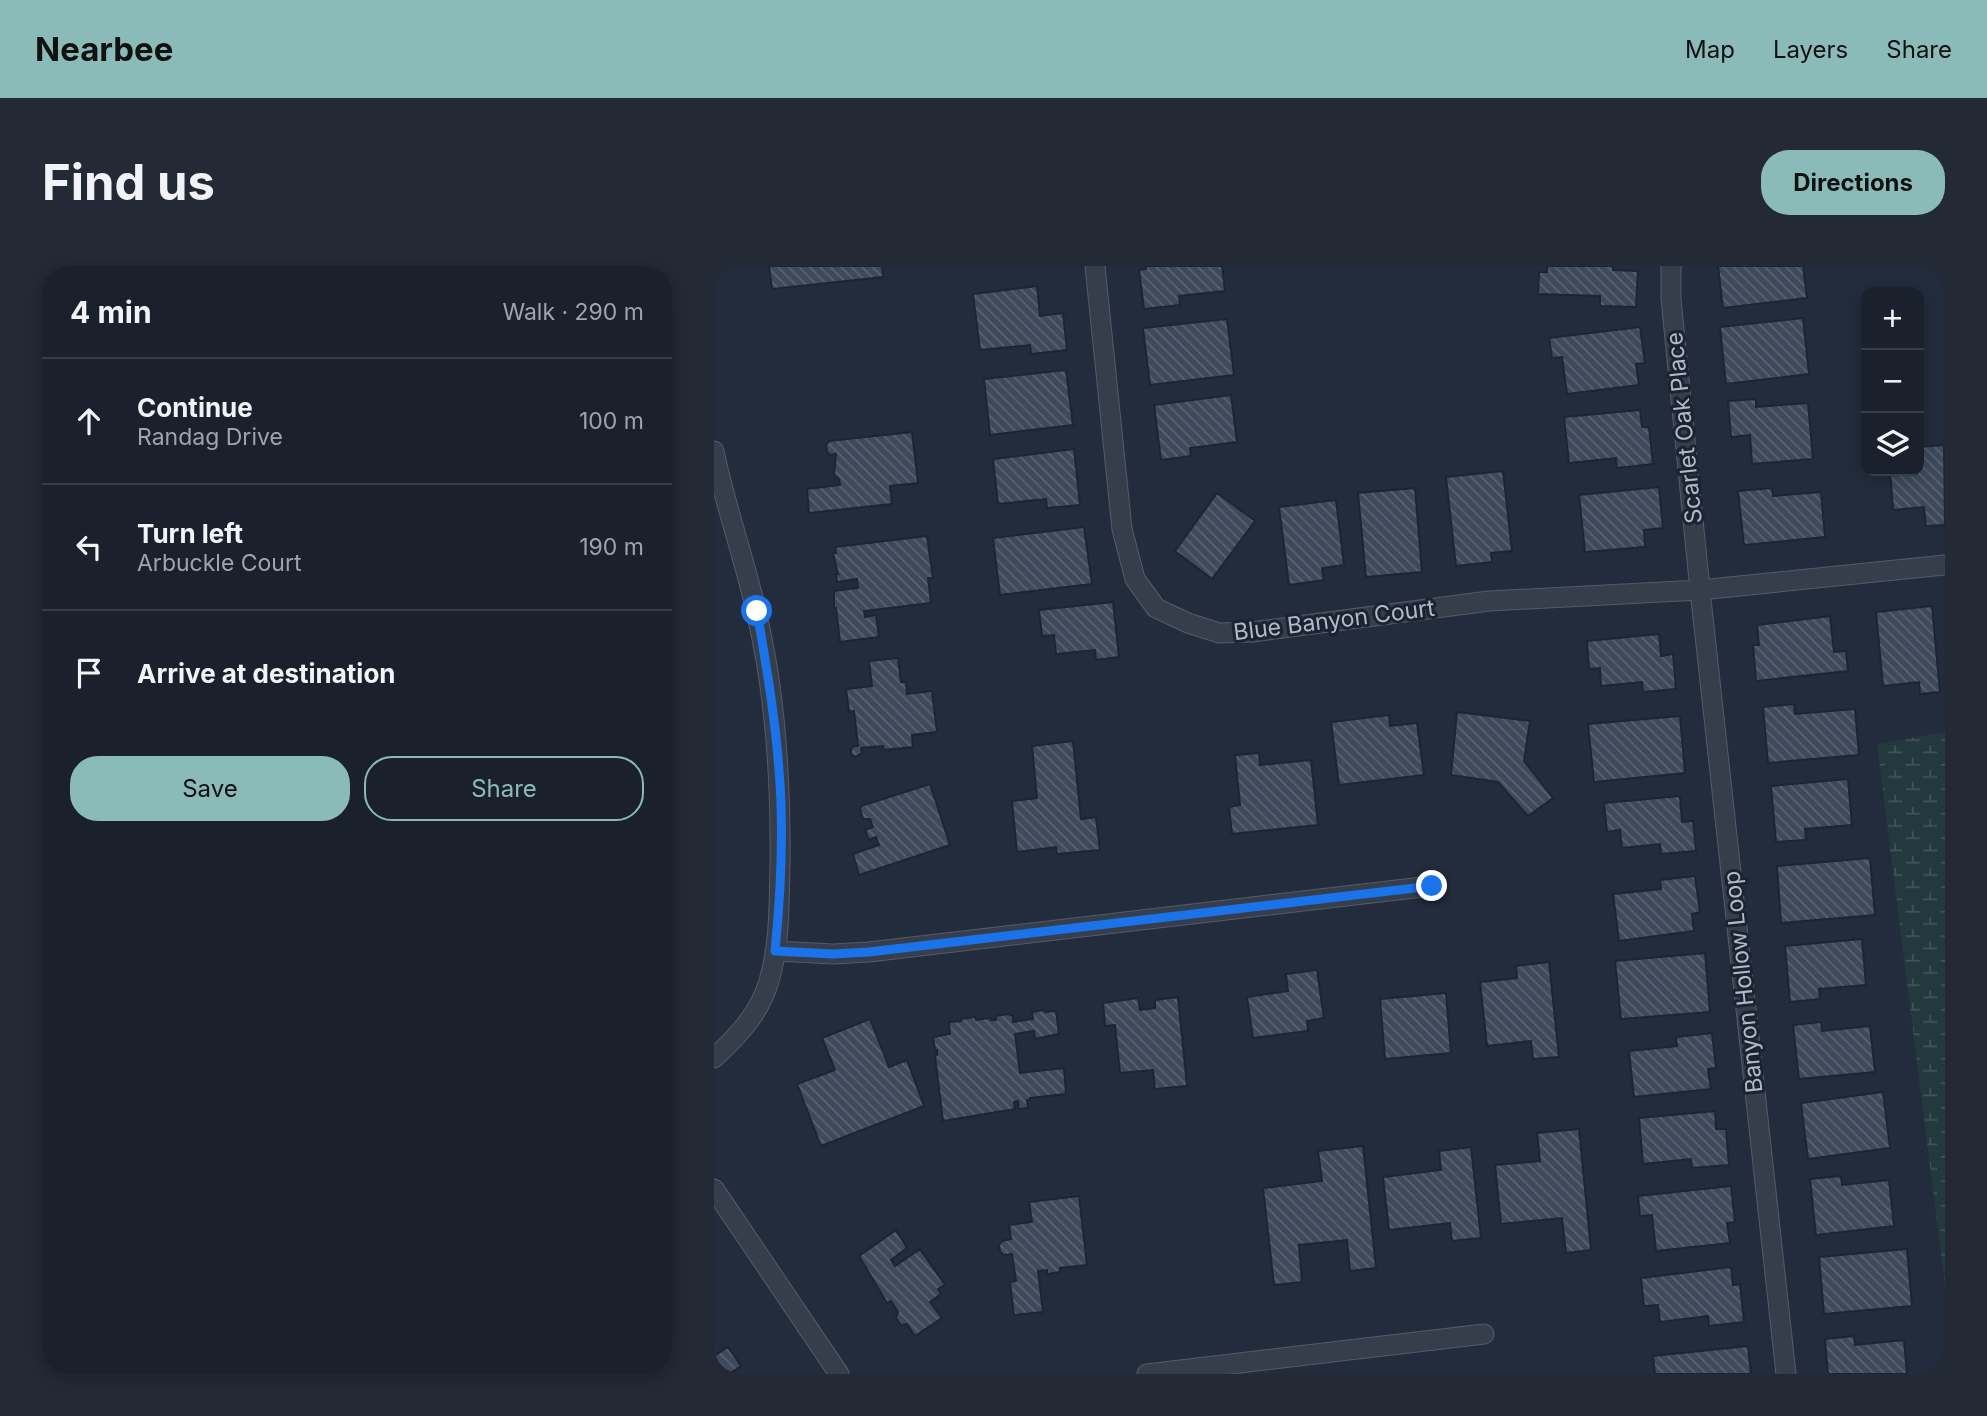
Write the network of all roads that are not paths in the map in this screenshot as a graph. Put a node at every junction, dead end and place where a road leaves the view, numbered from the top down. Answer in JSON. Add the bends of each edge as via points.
{"nodes":[{"id":1,"x":1095,"y":266,"type":"edge"},
{"id":2,"x":1671,"y":266,"type":"edge"},
{"id":3,"x":714,"y":451,"type":"edge"},
{"id":4,"x":1945,"y":565,"type":"edge"},
{"id":5,"x":1700,"y":590,"type":"junction"},
{"id":6,"x":1432,"y":886,"type":"dead end"},
{"id":7,"x":775,"y":951,"type":"junction"},
{"id":8,"x":714,"y":1058,"type":"edge"},
{"id":9,"x":714,"y":1189,"type":"edge"},
{"id":10,"x":1484,"y":1334,"type":"dead end"},
{"id":11,"x":839,"y":1374,"type":"edge"},
{"id":12,"x":1147,"y":1374,"type":"edge"},
{"id":13,"x":1786,"y":1374,"type":"edge"}],
"edges":[{"from":1,"to":5,"type":"street","name":"Blue Banyon Court","via":[[1122,529],[1135,579],[1156,608],[1219,633],[1252,632],[1489,601]]},
{"from":2,"to":5,"type":"street","name":"Scarlet Oak Place"},
{"from":3,"to":7,"type":"street","via":[[757,611],[769,680],[780,784]]},
{"from":4,"to":5,"type":"street","name":"Blue Banyon Court"},
{"from":5,"to":13,"type":"street","name":"Banyon Hollow Loop"},
{"from":6,"to":7,"type":"street","via":[[869,952]]},
{"from":7,"to":8,"type":"street","via":[[769,984],[755,1013]]},
{"from":9,"to":11,"type":"street"},
{"from":10,"to":12,"type":"street"}]}
